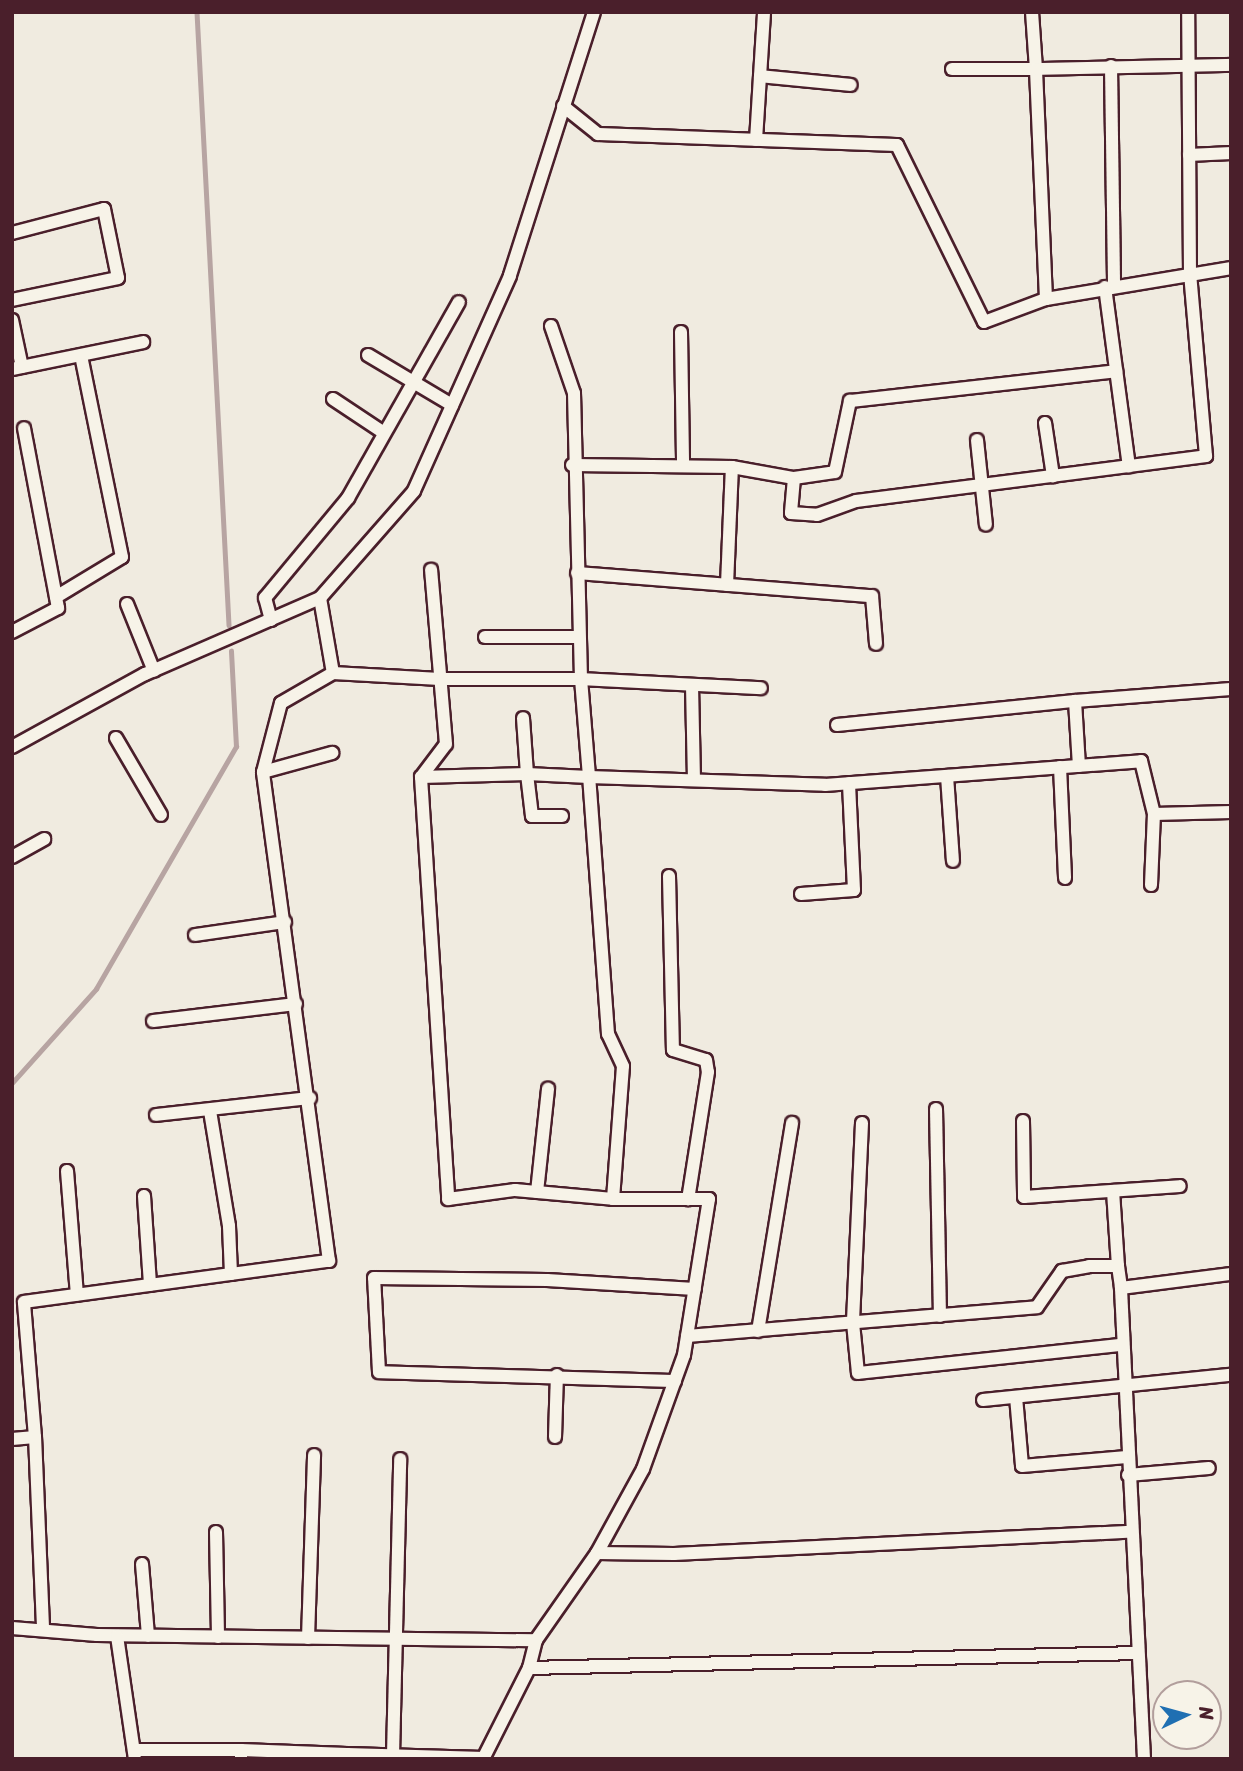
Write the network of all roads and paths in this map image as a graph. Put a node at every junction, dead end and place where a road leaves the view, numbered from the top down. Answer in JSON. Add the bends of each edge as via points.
{"nodes":[{"id":1,"x":594,"y":12,"type":"edge"},
{"id":2,"x":764,"y":12,"type":"edge"},
{"id":3,"x":1032,"y":12,"type":"edge"},
{"id":4,"x":1188,"y":12,"type":"edge"},
{"id":5,"x":1189,"y":65,"type":"junction"},
{"id":6,"x":1231,"y":65,"type":"edge"},
{"id":7,"x":1111,"y":66,"type":"junction"},
{"id":8,"x":952,"y":69,"type":"dead end"},
{"id":9,"x":1036,"y":69,"type":"junction"},
{"id":10,"x":760,"y":76,"type":"junction"},
{"id":11,"x":851,"y":85,"type":"dead end"},
{"id":12,"x":563,"y":106,"type":"junction"},
{"id":13,"x":756,"y":140,"type":"junction"},
{"id":14,"x":1231,"y":153,"type":"edge"},
{"id":15,"x":1189,"y":155,"type":"junction"},
{"id":16,"x":12,"y":233,"type":"edge"},
{"id":17,"x":1231,"y":268,"type":"edge"},
{"id":18,"x":1190,"y":273,"type":"junction"},
{"id":19,"x":1110,"y":286,"type":"junction"},
{"id":20,"x":1046,"y":299,"type":"junction"},
{"id":21,"x":12,"y":300,"type":"edge"},
{"id":22,"x":459,"y":302,"type":"dead end"},
{"id":23,"x":12,"y":320,"type":"edge"},
{"id":24,"x":551,"y":326,"type":"dead end"},
{"id":25,"x":681,"y":332,"type":"dead end"},
{"id":26,"x":143,"y":342,"type":"dead end"},
{"id":27,"x":81,"y":355,"type":"junction"},
{"id":28,"x":368,"y":355,"type":"dead end"},
{"id":29,"x":17,"y":368,"type":"edge"},
{"id":30,"x":1116,"y":371,"type":"junction"},
{"id":31,"x":414,"y":382,"type":"junction"},
{"id":32,"x":333,"y":399,"type":"dead end"},
{"id":33,"x":452,"y":405,"type":"junction"},
{"id":34,"x":1045,"y":423,"type":"dead end"},
{"id":35,"x":24,"y":428,"type":"dead end"},
{"id":36,"x":384,"y":433,"type":"junction"},
{"id":37,"x":977,"y":440,"type":"dead end"},
{"id":38,"x":572,"y":465,"type":"junction"},
{"id":39,"x":683,"y":466,"type":"junction"},
{"id":40,"x":1129,"y":466,"type":"junction"},
{"id":41,"x":732,"y":467,"type":"junction"},
{"id":42,"x":1053,"y":476,"type":"junction"},
{"id":43,"x":794,"y":478,"type":"junction"},
{"id":44,"x":982,"y":485,"type":"junction"},
{"id":45,"x":986,"y":524,"type":"dead end"},
{"id":46,"x":431,"y":570,"type":"dead end"},
{"id":47,"x":577,"y":573,"type":"junction"},
{"id":48,"x":727,"y":585,"type":"junction"},
{"id":49,"x":56,"y":597,"type":"junction"},
{"id":50,"x":320,"y":598,"type":"junction"},
{"id":51,"x":127,"y":604,"type":"dead end"},
{"id":52,"x":271,"y":620,"type":"junction"},
{"id":53,"x":12,"y":632,"type":"edge"},
{"id":54,"x":485,"y":637,"type":"dead end"},
{"id":55,"x":579,"y":637,"type":"junction"},
{"id":56,"x":876,"y":645,"type":"dead end"},
{"id":57,"x":154,"y":671,"type":"junction"},
{"id":58,"x":333,"y":673,"type":"junction"},
{"id":59,"x":440,"y":679,"type":"junction"},
{"id":60,"x":581,"y":679,"type":"junction"},
{"id":61,"x":692,"y":685,"type":"junction"},
{"id":62,"x":761,"y":688,"type":"dead end"},
{"id":63,"x":1231,"y":689,"type":"edge"},
{"id":64,"x":1076,"y":701,"type":"junction"},
{"id":65,"x":523,"y":718,"type":"dead end"},
{"id":66,"x":837,"y":725,"type":"dead end"},
{"id":67,"x":116,"y":738,"type":"dead end"},
{"id":68,"x":12,"y":747,"type":"edge"},
{"id":69,"x":331,"y":753,"type":"dead end"},
{"id":70,"x":1079,"y":766,"type":"junction"},
{"id":71,"x":1060,"y":767,"type":"junction"},
{"id":72,"x":263,"y":772,"type":"junction"},
{"id":73,"x":527,"y":774,"type":"junction"},
{"id":74,"x":947,"y":776,"type":"junction"},
{"id":75,"x":421,"y":777,"type":"junction"},
{"id":76,"x":590,"y":777,"type":"junction"},
{"id":77,"x":694,"y":780,"type":"junction"},
{"id":78,"x":849,"y":783,"type":"junction"},
{"id":79,"x":1231,"y":812,"type":"edge"},
{"id":80,"x":1154,"y":814,"type":"junction"},
{"id":81,"x":161,"y":815,"type":"dead end"},
{"id":82,"x":562,"y":816,"type":"dead end"},
{"id":83,"x":44,"y":839,"type":"dead end"},
{"id":84,"x":12,"y":858,"type":"edge"},
{"id":85,"x":953,"y":861,"type":"dead end"},
{"id":86,"x":669,"y":876,"type":"dead end"},
{"id":87,"x":1065,"y":878,"type":"dead end"},
{"id":88,"x":1151,"y":885,"type":"dead end"},
{"id":89,"x":801,"y":894,"type":"dead end"},
{"id":90,"x":285,"y":922,"type":"junction"},
{"id":91,"x":195,"y":935,"type":"dead end"},
{"id":92,"x":296,"y":1004,"type":"junction"},
{"id":93,"x":153,"y":1021,"type":"dead end"},
{"id":94,"x":548,"y":1089,"type":"dead end"},
{"id":95,"x":310,"y":1098,"type":"junction"},
{"id":96,"x":936,"y":1109,"type":"dead end"},
{"id":97,"x":210,"y":1111,"type":"junction"},
{"id":98,"x":156,"y":1115,"type":"dead end"},
{"id":99,"x":1023,"y":1121,"type":"dead end"},
{"id":100,"x":862,"y":1123,"type":"dead end"},
{"id":101,"x":792,"y":1124,"type":"dead end"},
{"id":102,"x":67,"y":1171,"type":"dead end"},
{"id":103,"x":1180,"y":1186,"type":"dead end"},
{"id":104,"x":1113,"y":1191,"type":"junction"},
{"id":105,"x":537,"y":1192,"type":"junction"},
{"id":106,"x":144,"y":1196,"type":"dead end"},
{"id":107,"x":614,"y":1199,"type":"junction"},
{"id":108,"x":688,"y":1199,"type":"junction"},
{"id":109,"x":1118,"y":1266,"type":"junction"},
{"id":110,"x":230,"y":1274,"type":"junction"},
{"id":111,"x":1231,"y":1274,"type":"edge"},
{"id":112,"x":150,"y":1285,"type":"junction"},
{"id":113,"x":1121,"y":1288,"type":"junction"},
{"id":114,"x":695,"y":1289,"type":"junction"},
{"id":115,"x":76,"y":1295,"type":"junction"},
{"id":116,"x":940,"y":1316,"type":"junction"},
{"id":117,"x":853,"y":1324,"type":"junction"},
{"id":118,"x":758,"y":1331,"type":"junction"},
{"id":119,"x":687,"y":1336,"type":"junction"},
{"id":120,"x":1121,"y":1345,"type":"junction"},
{"id":121,"x":1231,"y":1375,"type":"edge"},
{"id":122,"x":557,"y":1376,"type":"junction"},
{"id":123,"x":675,"y":1381,"type":"junction"},
{"id":124,"x":1124,"y":1388,"type":"junction"},
{"id":125,"x":1016,"y":1397,"type":"junction"},
{"id":126,"x":983,"y":1400,"type":"dead end"},
{"id":127,"x":36,"y":1437,"type":"junction"},
{"id":128,"x":555,"y":1437,"type":"dead end"},
{"id":129,"x":12,"y":1439,"type":"edge"},
{"id":130,"x":314,"y":1455,"type":"dead end"},
{"id":131,"x":1128,"y":1457,"type":"junction"},
{"id":132,"x":400,"y":1459,"type":"dead end"},
{"id":133,"x":1209,"y":1468,"type":"dead end"},
{"id":134,"x":1128,"y":1475,"type":"junction"},
{"id":135,"x":216,"y":1532,"type":"dead end"},
{"id":136,"x":1132,"y":1532,"type":"junction"},
{"id":137,"x":597,"y":1553,"type":"junction"},
{"id":138,"x":142,"y":1564,"type":"dead end"},
{"id":139,"x":43,"y":1627,"type":"junction"},
{"id":140,"x":12,"y":1628,"type":"edge"},
{"id":141,"x":117,"y":1636,"type":"junction"},
{"id":142,"x":148,"y":1636,"type":"junction"},
{"id":143,"x":218,"y":1637,"type":"junction"},
{"id":144,"x":308,"y":1638,"type":"junction"},
{"id":145,"x":397,"y":1639,"type":"junction"},
{"id":146,"x":536,"y":1640,"type":"junction"},
{"id":147,"x":1138,"y":1653,"type":"junction"},
{"id":148,"x":531,"y":1662,"type":"junction"},
{"id":149,"x":135,"y":1754,"type":"edge"},
{"id":150,"x":241,"y":1754,"type":"edge"},
{"id":151,"x":393,"y":1755,"type":"junction"},
{"id":152,"x":347,"y":1756,"type":"edge"},
{"id":153,"x":457,"y":1758,"type":"edge"},
{"id":154,"x":484,"y":1758,"type":"edge"},
{"id":155,"x":1143,"y":1759,"type":"edge"}],
"edges":[{"from":1,"to":12,"type":"street"},
{"from":2,"to":10,"type":"street"},
{"from":3,"to":9,"type":"street"},
{"from":4,"to":5,"type":"street"},
{"from":5,"to":6,"type":"street"},
{"from":5,"to":7,"type":"street"},
{"from":5,"to":15,"type":"street"},
{"from":7,"to":9,"type":"street"},
{"from":7,"to":19,"type":"street"},
{"from":8,"to":9,"type":"street"},
{"from":9,"to":20,"type":"street"},
{"from":10,"to":11,"type":"street"},
{"from":10,"to":13,"type":"street"},
{"from":12,"to":13,"type":"street","via":[[598,134]]},
{"from":12,"to":33,"type":"street","via":[[510,276]]},
{"from":13,"to":20,"type":"street","via":[[897,145],[984,322]]},
{"from":14,"to":15,"type":"street"},
{"from":15,"to":18,"type":"street"},
{"from":16,"to":21,"type":"street","via":[[104,209],[118,278]]},
{"from":17,"to":18,"type":"street"},
{"from":18,"to":19,"type":"street"},
{"from":18,"to":40,"type":"street","via":[[1206,456]]},
{"from":19,"to":20,"type":"street"},
{"from":19,"to":30,"type":"street"},
{"from":22,"to":31,"type":"street"},
{"from":23,"to":29,"type":"street"},
{"from":24,"to":38,"type":"street","via":[[574,393]]},
{"from":25,"to":39,"type":"street"},
{"from":26,"to":27,"type":"street"},
{"from":27,"to":29,"type":"street"},
{"from":27,"to":49,"type":"street","via":[[122,557]]},
{"from":28,"to":31,"type":"street"},
{"from":30,"to":40,"type":"street"},
{"from":30,"to":43,"type":"street","via":[[850,401],[835,472]]},
{"from":31,"to":33,"type":"street"},
{"from":31,"to":36,"type":"street"},
{"from":32,"to":36,"type":"street"},
{"from":33,"to":50,"type":"street","via":[[414,491]]},
{"from":34,"to":42,"type":"street"},
{"from":35,"to":49,"type":"street"},
{"from":36,"to":52,"type":"street","via":[[348,498],[265,598]]},
{"from":37,"to":44,"type":"street"},
{"from":38,"to":39,"type":"street"},
{"from":38,"to":47,"type":"street"},
{"from":39,"to":41,"type":"street"},
{"from":40,"to":42,"type":"street"},
{"from":41,"to":43,"type":"street"},
{"from":41,"to":48,"type":"street"},
{"from":42,"to":44,"type":"street"},
{"from":43,"to":44,"type":"street","via":[[791,513],[817,515],[856,501]]},
{"from":44,"to":45,"type":"street"},
{"from":46,"to":59,"type":"street"},
{"from":47,"to":48,"type":"street"},
{"from":47,"to":55,"type":"street"},
{"from":48,"to":56,"type":"street","via":[[872,596]]},
{"from":49,"to":53,"type":"street","via":[[58,608]]},
{"from":50,"to":52,"type":"street"},
{"from":50,"to":58,"type":"street"},
{"from":51,"to":57,"type":"street"},
{"from":52,"to":57,"type":"street"},
{"from":54,"to":55,"type":"street"},
{"from":55,"to":60,"type":"street"},
{"from":57,"to":68,"type":"street"},
{"from":58,"to":59,"type":"street"},
{"from":58,"to":72,"type":"street","via":[[281,703]]},
{"from":59,"to":60,"type":"street"},
{"from":59,"to":75,"type":"street","via":[[446,744]]},
{"from":60,"to":61,"type":"street"},
{"from":60,"to":76,"type":"street"},
{"from":61,"to":62,"type":"street"},
{"from":61,"to":77,"type":"street"},
{"from":63,"to":64,"type":"street"},
{"from":64,"to":66,"type":"street"},
{"from":64,"to":70,"type":"street"},
{"from":65,"to":73,"type":"street"},
{"from":67,"to":81,"type":"street"},
{"from":69,"to":72,"type":"street"},
{"from":70,"to":71,"type":"street"},
{"from":70,"to":80,"type":"street","via":[[1142,761]]},
{"from":71,"to":74,"type":"street"},
{"from":71,"to":87,"type":"street"},
{"from":72,"to":90,"type":"street"},
{"from":73,"to":75,"type":"street"},
{"from":73,"to":76,"type":"street"},
{"from":73,"to":82,"type":"street","via":[[532,816]]},
{"from":74,"to":78,"type":"street"},
{"from":74,"to":85,"type":"street"},
{"from":75,"to":105,"type":"street","via":[[448,1199]]},
{"from":76,"to":77,"type":"street"},
{"from":76,"to":107,"type":"street","via":[[608,1034],[623,1066]]},
{"from":77,"to":78,"type":"street"},
{"from":78,"to":89,"type":"street","via":[[854,890]]},
{"from":79,"to":80,"type":"street"},
{"from":80,"to":88,"type":"street"},
{"from":83,"to":84,"type":"street"},
{"from":86,"to":108,"type":"street","via":[[673,1051],[706,1060],[708,1072]]},
{"from":90,"to":91,"type":"street"},
{"from":90,"to":92,"type":"street"},
{"from":92,"to":93,"type":"street"},
{"from":92,"to":95,"type":"street"},
{"from":94,"to":105,"type":"street"},
{"from":95,"to":97,"type":"street"},
{"from":95,"to":110,"type":"street","via":[[329,1261]]},
{"from":96,"to":116,"type":"street"},
{"from":97,"to":98,"type":"street"},
{"from":97,"to":110,"type":"street","via":[[229,1226]]},
{"from":99,"to":104,"type":"street","via":[[1024,1197]]},
{"from":100,"to":117,"type":"street"},
{"from":101,"to":118,"type":"street"},
{"from":102,"to":115,"type":"street"},
{"from":103,"to":104,"type":"street"},
{"from":104,"to":109,"type":"street"},
{"from":105,"to":107,"type":"street"},
{"from":106,"to":112,"type":"street"},
{"from":107,"to":108,"type":"street"},
{"from":108,"to":114,"type":"street","via":[[709,1199]]},
{"from":109,"to":113,"type":"street"},
{"from":109,"to":116,"type":"street","via":[[1062,1271],[1037,1307]]},
{"from":110,"to":112,"type":"street"},
{"from":111,"to":113,"type":"street"},
{"from":112,"to":115,"type":"street"},
{"from":113,"to":120,"type":"street"},
{"from":114,"to":119,"type":"street"},
{"from":114,"to":122,"type":"street","via":[[547,1280],[373,1278],[379,1372]]},
{"from":115,"to":127,"type":"street","via":[[24,1302]]},
{"from":116,"to":117,"type":"street"},
{"from":117,"to":118,"type":"street"},
{"from":117,"to":120,"type":"street","via":[[858,1373]]},
{"from":118,"to":119,"type":"street"},
{"from":119,"to":123,"type":"street"},
{"from":120,"to":124,"type":"street"},
{"from":121,"to":124,"type":"street"},
{"from":122,"to":123,"type":"street"},
{"from":122,"to":128,"type":"street"},
{"from":123,"to":137,"type":"street","via":[[643,1469]]},
{"from":124,"to":125,"type":"street"},
{"from":124,"to":131,"type":"street"},
{"from":125,"to":126,"type":"street"},
{"from":125,"to":131,"type":"street","via":[[1022,1466]]},
{"from":127,"to":129,"type":"street"},
{"from":127,"to":139,"type":"street"},
{"from":130,"to":144,"type":"street"},
{"from":131,"to":134,"type":"street"},
{"from":132,"to":145,"type":"street"},
{"from":133,"to":134,"type":"street"},
{"from":134,"to":136,"type":"street"},
{"from":135,"to":143,"type":"street"},
{"from":136,"to":137,"type":"street","via":[[674,1554]]},
{"from":136,"to":147,"type":"street"},
{"from":137,"to":146,"type":"street"},
{"from":138,"to":142,"type":"street"},
{"from":139,"to":140,"type":"street"},
{"from":139,"to":141,"type":"street"},
{"from":141,"to":142,"type":"street"},
{"from":141,"to":149,"type":"street"},
{"from":142,"to":143,"type":"street"},
{"from":143,"to":144,"type":"street"},
{"from":144,"to":145,"type":"street"},
{"from":145,"to":146,"type":"street"},
{"from":145,"to":151,"type":"street"},
{"from":146,"to":148,"type":"street"},
{"from":147,"to":148,"type":"street","via":[[550,1668]]},
{"from":147,"to":155,"type":"street"},
{"from":148,"to":154,"type":"street"},
{"from":149,"to":150,"type":"street"},
{"from":150,"to":152,"type":"street"},
{"from":151,"to":152,"type":"street"},
{"from":151,"to":153,"type":"street"},
{"from":153,"to":154,"type":"street"}]}
